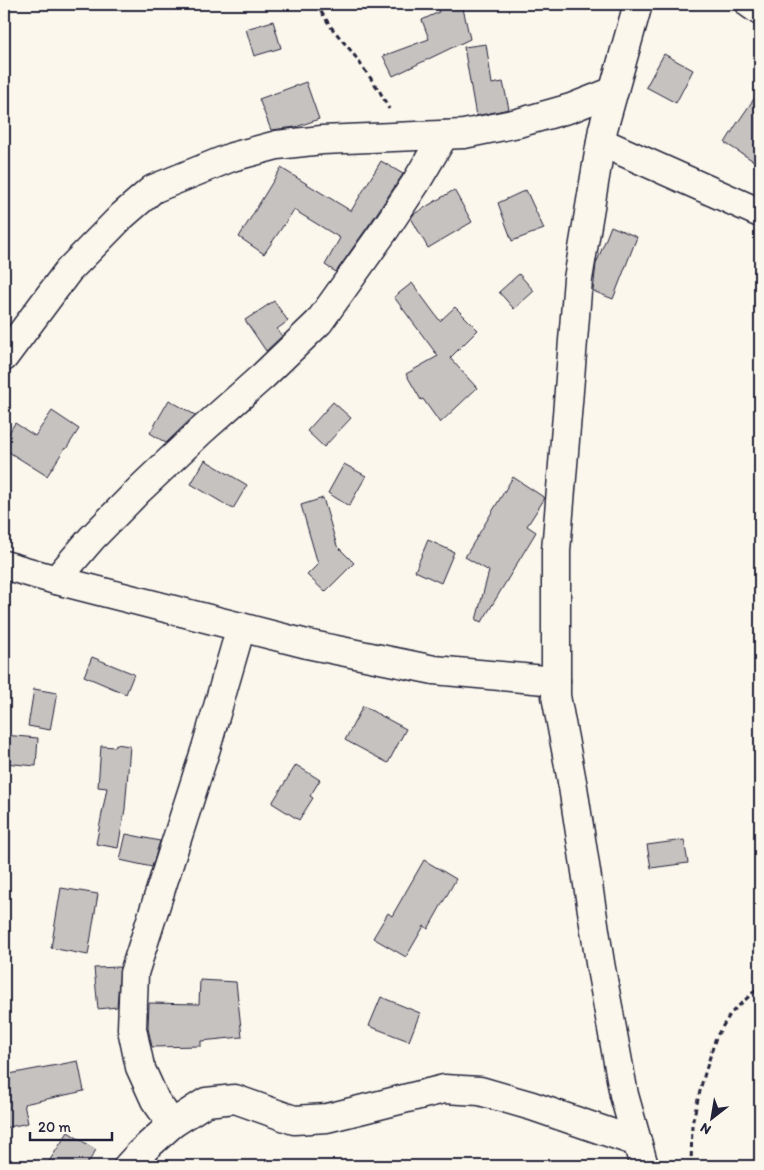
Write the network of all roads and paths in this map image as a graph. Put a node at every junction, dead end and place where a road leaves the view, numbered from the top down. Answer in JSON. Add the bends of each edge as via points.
{"nodes":[{"id":1,"x":316,"y":4,"type":"edge"},
{"id":2,"x":638,"y":4,"type":"edge"},
{"id":3,"x":750,"y":4,"type":"edge"},
{"id":4,"x":760,"y":11,"type":"edge"},
{"id":5,"x":614,"y":91,"type":"junction"},
{"id":6,"x":444,"y":135,"type":"junction"},
{"id":7,"x":403,"y":136,"type":"junction"},
{"id":8,"x":601,"y":142,"type":"junction"},
{"id":9,"x":760,"y":213,"type":"edge"},
{"id":10,"x":4,"y":357,"type":"edge"},
{"id":11,"x":4,"y":565,"type":"edge"},
{"id":12,"x":56,"y":580,"type":"junction"},
{"id":13,"x":241,"y":627,"type":"junction"},
{"id":14,"x":556,"y":681,"type":"junction"},
{"id":15,"x":760,"y":986,"type":"edge"},
{"id":16,"x":172,"y":1124,"type":"junction"},
{"id":17,"x":640,"y":1155,"type":"edge"},
{"id":18,"x":128,"y":1166,"type":"edge"},
{"id":19,"x":666,"y":1166,"type":"edge"},
{"id":20,"x":691,"y":1166,"type":"edge"}],
"edges":[{"from":1,"to":7,"type":"path","via":[[379,90]]},
{"from":2,"to":5,"type":"street"},
{"from":3,"to":4,"type":"street"},
{"from":5,"to":6,"type":"street","via":[[572,108],[518,123]]},
{"from":5,"to":8,"type":"street"},
{"from":6,"to":7,"type":"street"},
{"from":6,"to":12,"type":"street","via":[[386,228],[319,322],[140,489]]},
{"from":7,"to":10,"type":"street","via":[[277,145],[232,157],[153,189],[68,271]]},
{"from":8,"to":9,"type":"street"},
{"from":8,"to":14,"type":"street","via":[[578,279],[556,551]]},
{"from":11,"to":12,"type":"street"},
{"from":12,"to":13,"type":"street"},
{"from":13,"to":14,"type":"street","via":[[434,670]]},
{"from":13,"to":16,"type":"street","via":[[134,973],[132,1029],[140,1067],[155,1100]]},
{"from":14,"to":17,"type":"street","via":[[602,972],[624,1094]]},
{"from":15,"to":20,"type":"path","via":[[731,1013],[716,1037],[692,1124]]},
{"from":16,"to":17,"type":"street","via":[[206,1102],[235,1099],[294,1120],[327,1118],[444,1089],[480,1091],[532,1106]]},
{"from":16,"to":18,"type":"street"},
{"from":17,"to":19,"type":"street"}]}
